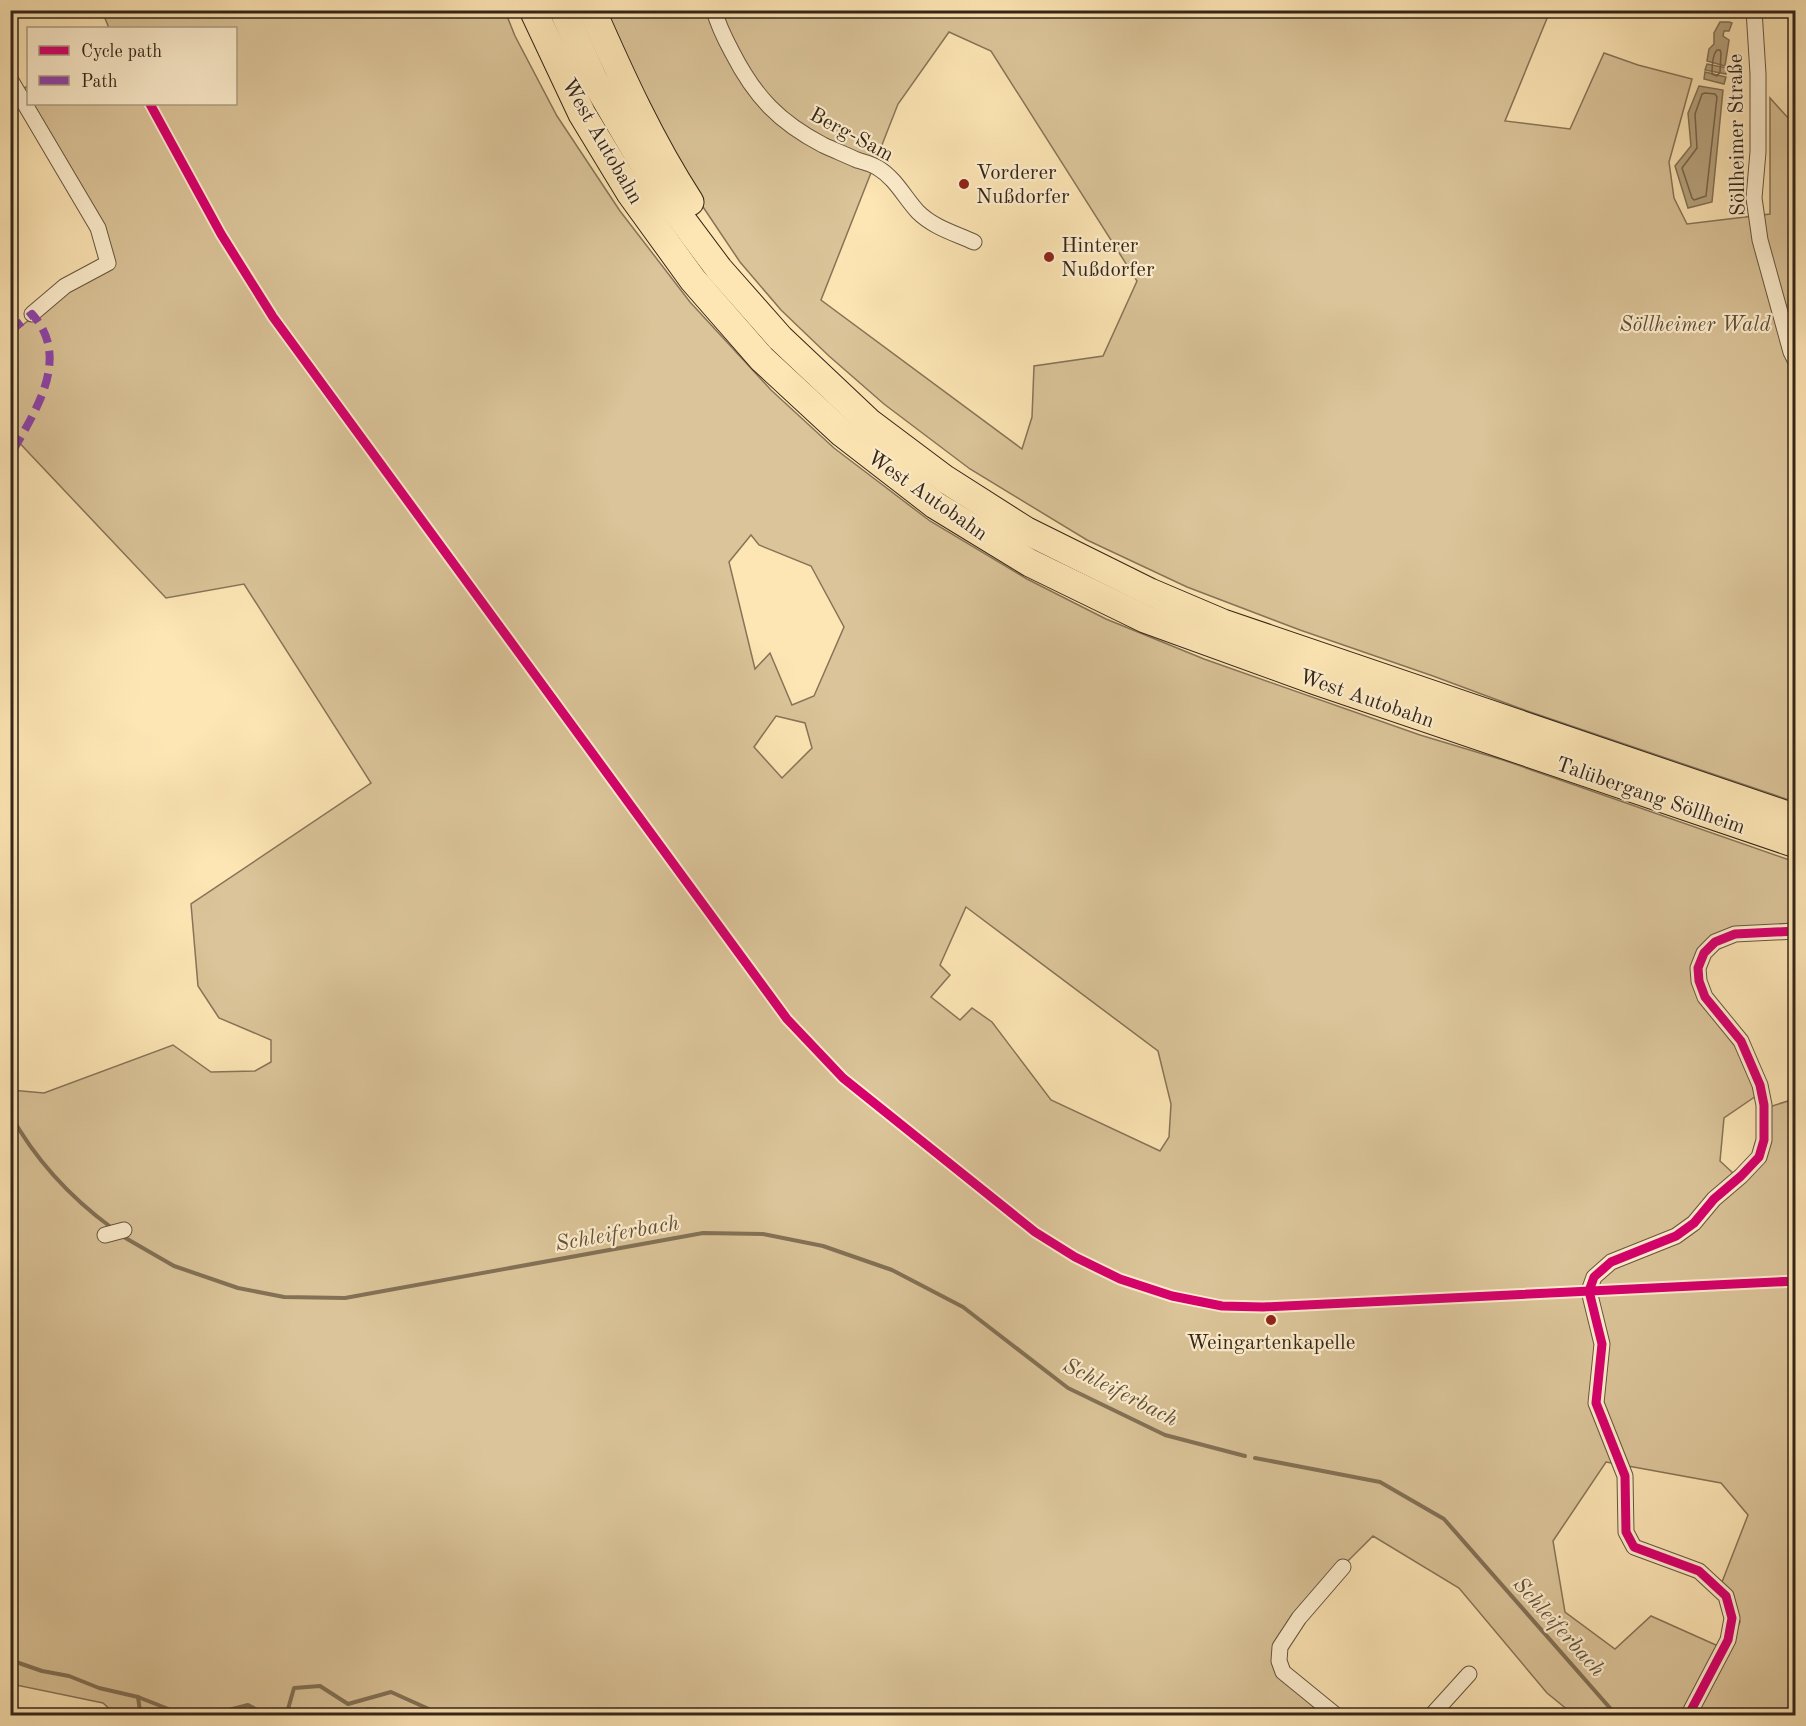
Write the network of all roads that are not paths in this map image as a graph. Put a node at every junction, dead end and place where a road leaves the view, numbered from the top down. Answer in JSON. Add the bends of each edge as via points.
{"nodes":[{"id":1,"x":534,"y":10,"type":"edge"},
{"id":2,"x":563,"y":10,"type":"edge"},
{"id":3,"x":592,"y":10,"type":"edge"},
{"id":4,"x":714,"y":10,"type":"edge"},
{"id":5,"x":1754,"y":10,"type":"edge"},
{"id":6,"x":10,"y":79,"type":"edge"},
{"id":7,"x":974,"y":242,"type":"dead end"},
{"id":8,"x":719,"y":269,"type":"junction"},
{"id":9,"x":32,"y":314,"type":"dead end"},
{"id":10,"x":1796,"y":362,"type":"edge"},
{"id":11,"x":1511,"y":734,"type":"junction"},
{"id":12,"x":1796,"y":818,"type":"edge"},
{"id":13,"x":1796,"y":844,"type":"edge"},
{"id":14,"x":1796,"y":931,"type":"edge"},
{"id":15,"x":124,"y":1230,"type":"dead end"},
{"id":16,"x":105,"y":1235,"type":"dead end"},
{"id":17,"x":1343,"y":1567,"type":"dead end"},
{"id":18,"x":1468,"y":1674,"type":"dead end"},
{"id":19,"x":1337,"y":1716,"type":"edge"},
{"id":20,"x":1431,"y":1716,"type":"edge"},
{"id":21,"x":1688,"y":1716,"type":"edge"}],
"edges":[{"from":1,"to":11,"type":"highway","name":"West Autobahn","via":[[582,114],[630,193],[693,280],[762,359],[842,433],[935,505],[1030,563],[1145,619],[1316,681]]},
{"from":2,"to":8,"type":"highway","name":"West Autobahn","via":[[593,78],[654,182]]},
{"from":3,"to":8,"type":"highway","via":[[635,105],[671,174],[703,223]]},
{"from":4,"to":7,"type":"street","name":"Berg-Sam","via":[[743,73],[779,117],[822,144],[878,167],[931,223]]},
{"from":5,"to":10,"type":"street","name":"Söllheimer Straße","via":[[1758,74],[1754,198],[1760,240]]},
{"from":6,"to":9,"type":"street","via":[[98,228],[108,263],[65,286]]},
{"from":8,"to":11,"type":"highway","name":"West Autobahn","via":[[780,339],[870,422],[945,479],[1025,530],[1223,623]]},
{"from":11,"to":12,"type":"highway","name":"Talübergang Söllheim"},
{"from":11,"to":13,"type":"highway","name":"Talübergang Söllheim"},
{"from":14,"to":21,"type":"street","via":[[1735,934],[1715,942],[1704,953],[1698,968],[1705,997],[1741,1041],[1760,1085],[1764,1140],[1759,1157],[1694,1223],[1676,1236],[1611,1262],[1594,1277],[1589,1291],[1602,1344],[1596,1403],[1625,1476],[1626,1532],[1634,1548],[1699,1571],[1726,1596],[1732,1618],[1728,1640]]},
{"from":15,"to":16,"type":"street"},
{"from":17,"to":19,"type":"street","via":[[1299,1618],[1280,1647],[1279,1662],[1283,1671]]},
{"from":18,"to":20,"type":"street"}]}
